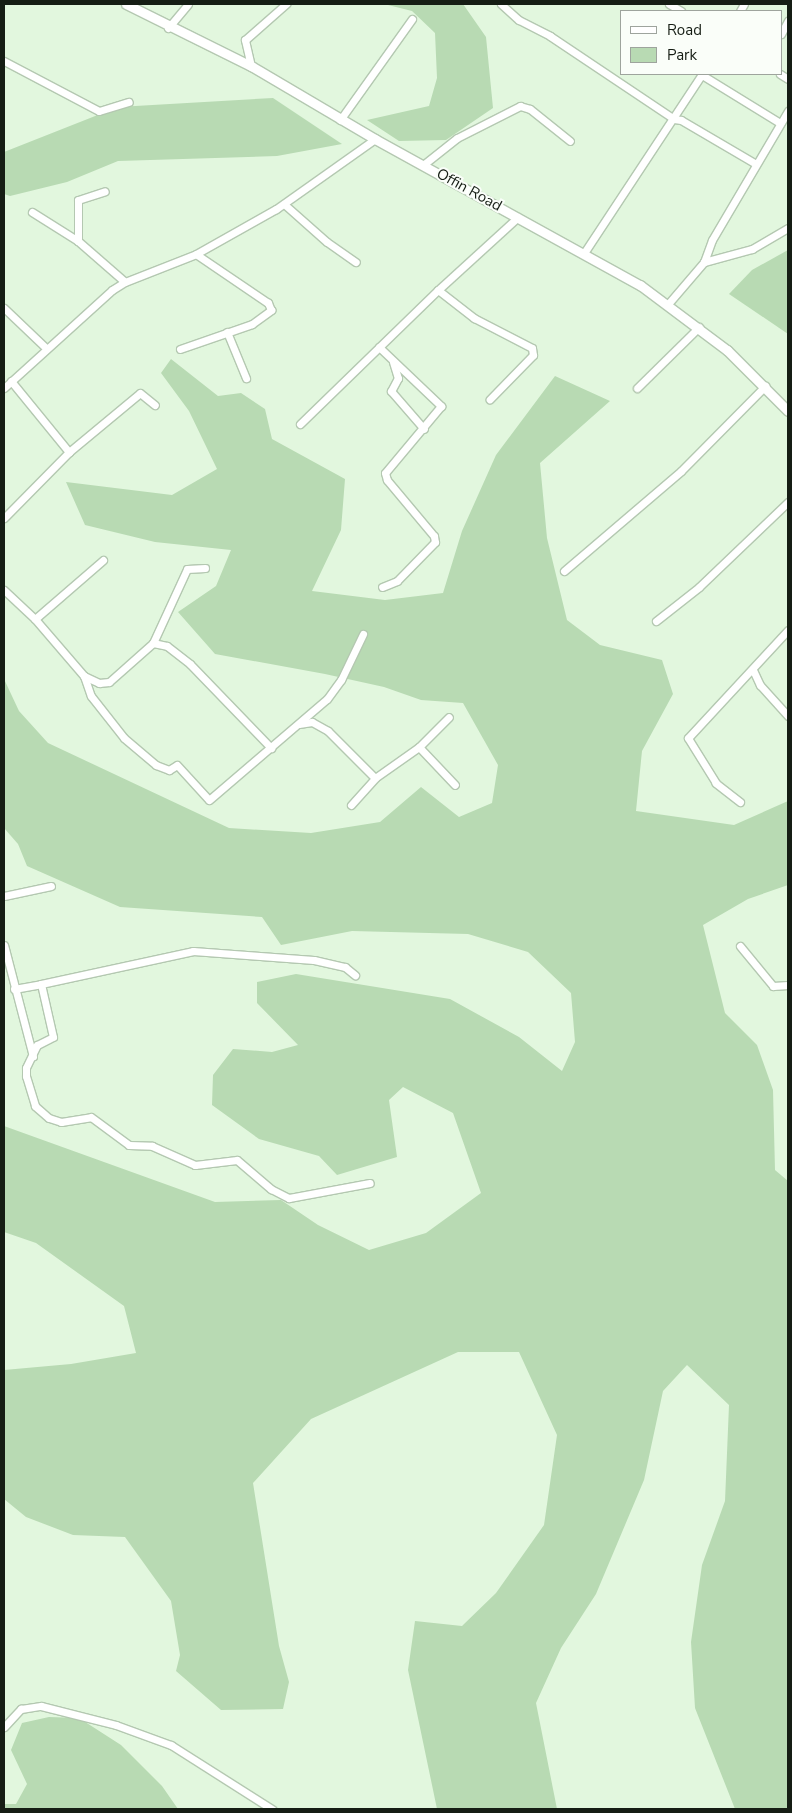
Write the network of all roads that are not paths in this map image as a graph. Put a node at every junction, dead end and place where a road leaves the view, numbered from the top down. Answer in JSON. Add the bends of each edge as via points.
{"nodes":[{"id":1,"x":126,"y":4,"type":"edge"},
{"id":2,"x":188,"y":4,"type":"edge"},
{"id":3,"x":286,"y":4,"type":"edge"},
{"id":4,"x":501,"y":4,"type":"edge"},
{"id":5,"x":412,"y":19,"type":"dead end"},
{"id":6,"x":788,"y":21,"type":"edge"},
{"id":7,"x":168,"y":28,"type":"junction"},
{"id":8,"x":782,"y":32,"type":"edge"},
{"id":9,"x":4,"y":61,"type":"edge"},
{"id":10,"x":251,"y":66,"type":"junction"},
{"id":11,"x":701,"y":75,"type":"edge"},
{"id":12,"x":704,"y":75,"type":"edge"},
{"id":13,"x":129,"y":102,"type":"dead end"},
{"id":14,"x":788,"y":110,"type":"edge"},
{"id":15,"x":674,"y":119,"type":"junction"},
{"id":16,"x":340,"y":120,"type":"junction"},
{"id":17,"x":780,"y":123,"type":"junction"},
{"id":18,"x":375,"y":139,"type":"junction"},
{"id":19,"x":570,"y":141,"type":"dead end"},
{"id":20,"x":756,"y":164,"type":"junction"},
{"id":21,"x":422,"y":165,"type":"junction"},
{"id":22,"x":105,"y":190,"type":"dead end"},
{"id":23,"x":284,"y":204,"type":"junction"},
{"id":24,"x":32,"y":212,"type":"dead end"},
{"id":25,"x":518,"y":218,"type":"junction"},
{"id":26,"x":788,"y":228,"type":"edge"},
{"id":27,"x":78,"y":241,"type":"junction"},
{"id":28,"x":584,"y":253,"type":"junction"},
{"id":29,"x":196,"y":254,"type":"junction"},
{"id":30,"x":356,"y":262,"type":"dead end"},
{"id":31,"x":704,"y":262,"type":"junction"},
{"id":32,"x":125,"y":282,"type":"junction"},
{"id":33,"x":438,"y":290,"type":"junction"},
{"id":34,"x":668,"y":304,"type":"junction"},
{"id":35,"x":4,"y":308,"type":"edge"},
{"id":36,"x":699,"y":327,"type":"junction"},
{"id":37,"x":227,"y":332,"type":"junction"},
{"id":38,"x":379,"y":347,"type":"junction"},
{"id":39,"x":47,"y":348,"type":"junction"},
{"id":40,"x":180,"y":349,"type":"dead end"},
{"id":41,"x":393,"y":362,"type":"junction"},
{"id":42,"x":246,"y":378,"type":"dead end"},
{"id":43,"x":11,"y":381,"type":"junction"},
{"id":44,"x":765,"y":386,"type":"junction"},
{"id":45,"x":4,"y":388,"type":"edge"},
{"id":46,"x":637,"y":388,"type":"dead end"},
{"id":47,"x":490,"y":399,"type":"dead end"},
{"id":48,"x":155,"y":405,"type":"dead end"},
{"id":49,"x":788,"y":411,"type":"edge"},
{"id":50,"x":300,"y":424,"type":"dead end"},
{"id":51,"x":424,"y":428,"type":"junction"},
{"id":52,"x":69,"y":452,"type":"junction"},
{"id":53,"x":788,"y":502,"type":"edge"},
{"id":54,"x":4,"y":518,"type":"edge"},
{"id":55,"x":103,"y":560,"type":"dead end"},
{"id":56,"x":205,"y":568,"type":"dead end"},
{"id":57,"x":564,"y":570,"type":"dead end"},
{"id":58,"x":382,"y":586,"type":"dead end"},
{"id":59,"x":4,"y":590,"type":"edge"},
{"id":60,"x":35,"y":619,"type":"junction"},
{"id":61,"x":656,"y":621,"type":"dead end"},
{"id":62,"x":788,"y":630,"type":"edge"},
{"id":63,"x":363,"y":634,"type":"dead end"},
{"id":64,"x":153,"y":642,"type":"junction"},
{"id":65,"x":752,"y":670,"type":"junction"},
{"id":66,"x":84,"y":676,"type":"junction"},
{"id":67,"x":788,"y":716,"type":"edge"},
{"id":68,"x":449,"y":717,"type":"dead end"},
{"id":69,"x":299,"y":724,"type":"junction"},
{"id":70,"x":419,"y":747,"type":"junction"},
{"id":71,"x":271,"y":748,"type":"junction"},
{"id":72,"x":375,"y":778,"type":"junction"},
{"id":73,"x":455,"y":785,"type":"dead end"},
{"id":74,"x":740,"y":802,"type":"dead end"},
{"id":75,"x":351,"y":805,"type":"dead end"},
{"id":76,"x":51,"y":886,"type":"dead end"},
{"id":77,"x":4,"y":896,"type":"edge"},
{"id":78,"x":4,"y":946,"type":"edge"},
{"id":79,"x":740,"y":946,"type":"dead end"},
{"id":80,"x":355,"y":975,"type":"dead end"},
{"id":81,"x":41,"y":984,"type":"junction"},
{"id":82,"x":788,"y":985,"type":"edge"},
{"id":83,"x":14,"y":989,"type":"junction"},
{"id":84,"x":32,"y":1056,"type":"junction"},
{"id":85,"x":370,"y":1184,"type":"dead end"},
{"id":86,"x":4,"y":1728,"type":"edge"},
{"id":87,"x":272,"y":1809,"type":"edge"}],
"edges":[{"from":1,"to":7,"type":"street","name":"Offin Road"},
{"from":2,"to":7,"type":"street"},
{"from":3,"to":10,"type":"street","via":[[245,40]]},
{"from":4,"to":15,"type":"street","via":[[519,20],[550,36]]},
{"from":5,"to":16,"type":"street"},
{"from":6,"to":8,"type":"street"},
{"from":7,"to":10,"type":"street","name":"Offin Road"},
{"from":9,"to":13,"type":"street","via":[[99,111]]},
{"from":10,"to":16,"type":"street","name":"Offin Road"},
{"from":11,"to":15,"type":"street"},
{"from":12,"to":17,"type":"street"},
{"from":14,"to":17,"type":"street"},
{"from":15,"to":20,"type":"street","via":[[682,120]]},
{"from":15,"to":28,"type":"street"},
{"from":16,"to":18,"type":"street","name":"Offin Road"},
{"from":17,"to":20,"type":"street"},
{"from":18,"to":21,"type":"street","name":"Offin Road"},
{"from":18,"to":23,"type":"street"},
{"from":19,"to":21,"type":"street","via":[[530,109],[520,106],[457,138]]},
{"from":20,"to":31,"type":"street","via":[[712,240]]},
{"from":21,"to":25,"type":"street","name":"Offin Road"},
{"from":22,"to":27,"type":"street","via":[[78,200]]},
{"from":23,"to":29,"type":"street"},
{"from":23,"to":30,"type":"street","via":[[327,242]]},
{"from":24,"to":27,"type":"street"},
{"from":25,"to":28,"type":"street","name":"Offin Road"},
{"from":25,"to":33,"type":"street"},
{"from":26,"to":31,"type":"street","via":[[752,249]]},
{"from":27,"to":32,"type":"street"},
{"from":28,"to":34,"type":"street","name":"Offin Road"},
{"from":29,"to":32,"type":"street"},
{"from":29,"to":37,"type":"street","via":[[271,306],[269,313],[252,324]]},
{"from":31,"to":34,"type":"street"},
{"from":32,"to":39,"type":"street"},
{"from":33,"to":38,"type":"street"},
{"from":33,"to":47,"type":"street","via":[[474,318],[532,348],[532,355]]},
{"from":34,"to":36,"type":"street","name":"Offin Road"},
{"from":35,"to":39,"type":"street"},
{"from":36,"to":44,"type":"street","name":"Offin Road"},
{"from":36,"to":46,"type":"street"},
{"from":37,"to":40,"type":"street"},
{"from":37,"to":42,"type":"street"},
{"from":38,"to":41,"type":"street"},
{"from":38,"to":50,"type":"street"},
{"from":39,"to":43,"type":"street"},
{"from":41,"to":51,"type":"street","via":[[398,378],[391,391]]},
{"from":41,"to":51,"type":"street","via":[[441,406]]},
{"from":43,"to":45,"type":"street"},
{"from":43,"to":52,"type":"street"},
{"from":44,"to":49,"type":"street","name":"Offin Road"},
{"from":44,"to":57,"type":"street","via":[[681,471]]},
{"from":48,"to":52,"type":"street","via":[[140,393]]},
{"from":51,"to":58,"type":"street","via":[[386,473],[387,480],[434,536],[435,542],[397,581]]},
{"from":52,"to":54,"type":"street"},
{"from":53,"to":61,"type":"street","via":[[699,587]]},
{"from":55,"to":60,"type":"street"},
{"from":56,"to":64,"type":"street","via":[[187,570]]},
{"from":59,"to":60,"type":"street"},
{"from":60,"to":66,"type":"street"},
{"from":62,"to":65,"type":"street"},
{"from":63,"to":69,"type":"street","via":[[341,680],[327,699]]},
{"from":64,"to":66,"type":"street","via":[[109,682],[99,683]]},
{"from":64,"to":71,"type":"street","via":[[167,646],[190,664]]},
{"from":65,"to":67,"type":"street","via":[[760,685]]},
{"from":65,"to":74,"type":"street","via":[[688,738],[716,783]]},
{"from":66,"to":71,"type":"street","via":[[91,696],[124,738],[156,765],[169,770],[177,766],[205,798],[214,797]]},
{"from":68,"to":70,"type":"street"},
{"from":69,"to":71,"type":"street"},
{"from":69,"to":72,"type":"street","via":[[312,722],[328,731]]},
{"from":70,"to":72,"type":"street"},
{"from":70,"to":73,"type":"street"},
{"from":72,"to":75,"type":"street"},
{"from":76,"to":77,"type":"street"},
{"from":78,"to":83,"type":"street"},
{"from":79,"to":82,"type":"street","via":[[773,986]]},
{"from":80,"to":81,"type":"street","via":[[345,967],[314,960],[194,951]]},
{"from":81,"to":83,"type":"street"},
{"from":81,"to":84,"type":"street","via":[[53,1037],[38,1045]]},
{"from":83,"to":84,"type":"street"},
{"from":84,"to":85,"type":"street","via":[[26,1068],[35,1106],[60,1122],[91,1117],[129,1145],[152,1146],[200,1166],[237,1160],[271,1189],[289,1198]]},
{"from":86,"to":87,"type":"street","via":[[20,1709],[41,1706],[116,1725],[170,1745],[240,1792]]}]}
